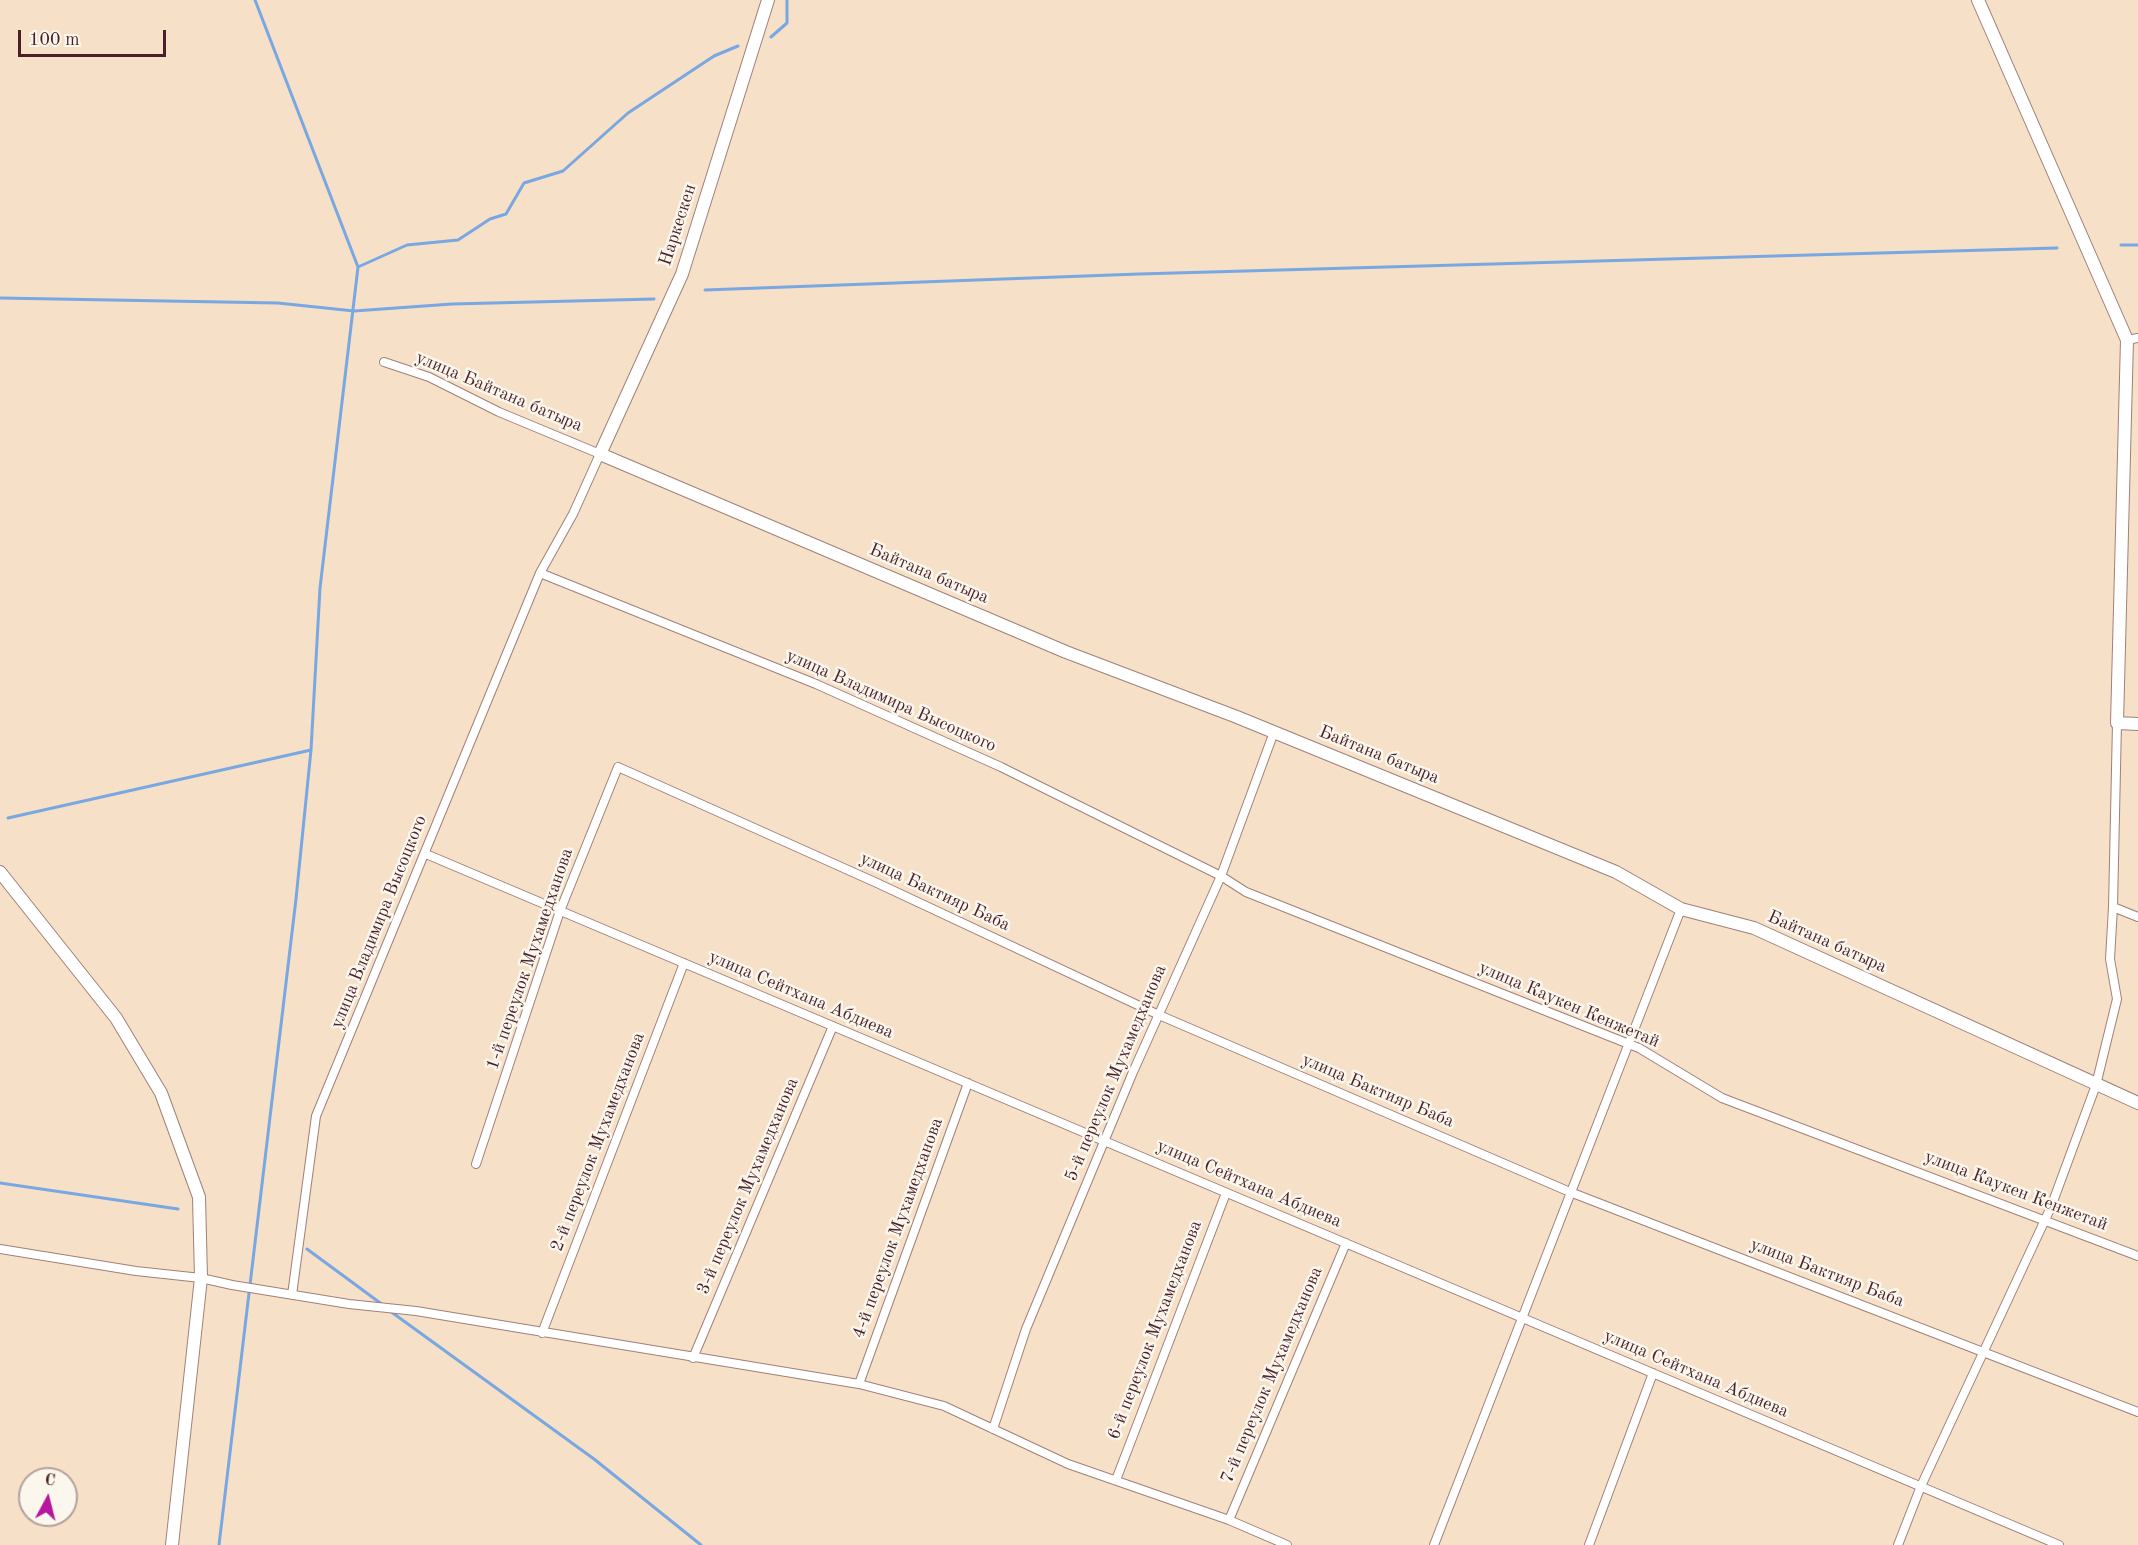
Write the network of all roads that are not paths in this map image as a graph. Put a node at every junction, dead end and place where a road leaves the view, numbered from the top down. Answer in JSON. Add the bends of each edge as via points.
{"nodes":[{"id":1,"x":768,"y":0,"type":"edge"},
{"id":2,"x":1978,"y":0,"type":"edge"},
{"id":3,"x":2133,"y":339,"type":"edge"},
{"id":4,"x":384,"y":362,"type":"dead end"},
{"id":5,"x":600,"y":454,"type":"junction"},
{"id":6,"x":540,"y":573,"type":"junction"},
{"id":7,"x":2117,"y":723,"type":"junction"},
{"id":8,"x":2138,"y":724,"type":"edge"},
{"id":9,"x":1274,"y":732,"type":"junction"},
{"id":10,"x":618,"y":767,"type":"joint"},
{"id":11,"x":426,"y":854,"type":"junction"},
{"id":12,"x":0,"y":873,"type":"edge"},
{"id":13,"x":1221,"y":876,"type":"junction"},
{"id":14,"x":2114,"y":907,"type":"junction"},
{"id":15,"x":1681,"y":909,"type":"junction"},
{"id":16,"x":560,"y":911,"type":"junction"},
{"id":17,"x":2138,"y":917,"type":"edge"},
{"id":18,"x":684,"y":963,"type":"junction"},
{"id":19,"x":1159,"y":1015,"type":"junction"},
{"id":20,"x":833,"y":1026,"type":"junction"},
{"id":21,"x":1627,"y":1044,"type":"junction"},
{"id":22,"x":968,"y":1083,"type":"junction"},
{"id":23,"x":2096,"y":1084,"type":"junction"},
{"id":24,"x":2138,"y":1102,"type":"edge"},
{"id":25,"x":1104,"y":1141,"type":"junction"},
{"id":26,"x":476,"y":1164,"type":"dead end"},
{"id":27,"x":1226,"y":1192,"type":"junction"},
{"id":28,"x":1570,"y":1192,"type":"junction"},
{"id":29,"x":2046,"y":1219,"type":"junction"},
{"id":30,"x":1346,"y":1243,"type":"junction"},
{"id":31,"x":0,"y":1249,"type":"edge"},
{"id":32,"x":2138,"y":1256,"type":"edge"},
{"id":33,"x":201,"y":1278,"type":"junction"},
{"id":34,"x":292,"y":1295,"type":"junction"},
{"id":35,"x":1521,"y":1317,"type":"junction"},
{"id":36,"x":542,"y":1333,"type":"junction"},
{"id":37,"x":1984,"y":1351,"type":"junction"},
{"id":38,"x":693,"y":1358,"type":"junction"},
{"id":39,"x":1653,"y":1373,"type":"junction"},
{"id":40,"x":859,"y":1384,"type":"junction"},
{"id":41,"x":2138,"y":1412,"type":"edge"},
{"id":42,"x":993,"y":1429,"type":"junction"},
{"id":43,"x":1116,"y":1480,"type":"junction"},
{"id":44,"x":1921,"y":1486,"type":"junction"},
{"id":45,"x":1229,"y":1520,"type":"junction"},
{"id":46,"x":172,"y":1545,"type":"edge"},
{"id":47,"x":1287,"y":1545,"type":"edge"},
{"id":48,"x":1434,"y":1545,"type":"edge"},
{"id":49,"x":1588,"y":1545,"type":"edge"},
{"id":50,"x":1898,"y":1545,"type":"edge"},
{"id":51,"x":2059,"y":1545,"type":"edge"}],
"edges":[{"from":1,"to":5,"type":"street","name":"Наркескен","via":[[682,274]]},
{"from":2,"to":3,"type":"street"},
{"from":3,"to":7,"type":"street"},
{"from":4,"to":5,"type":"street","name":"улица Байтана батыра","via":[[429,377],[499,412]]},
{"from":5,"to":6,"type":"street","name":"улица Владимира Высоцкого"},
{"from":5,"to":9,"type":"street","name":"Байтана батыра","via":[[1066,652]]},
{"from":6,"to":11,"type":"street","name":"улица Владимира Высоцкого"},
{"from":6,"to":13,"type":"street","name":"улица Владимира Высоцкого","via":[[847,698],[1001,767]]},
{"from":7,"to":8,"type":"street"},
{"from":7,"to":14,"type":"street"},
{"from":9,"to":13,"type":"street","name":"5-й переулок Мухамедханова"},
{"from":9,"to":15,"type":"street","name":"Байтана батыра","via":[[1616,872]]},
{"from":10,"to":16,"type":"street","name":"1-й переулок Мухамедханова"},
{"from":10,"to":19,"type":"street","name":"улица Бактияр Баба"},
{"from":11,"to":16,"type":"street","name":"улица Сейтхана Абдиева"},
{"from":11,"to":34,"type":"street","name":"улица Владимира Высоцкого","via":[[316,1116]]},
{"from":12,"to":33,"type":"street","via":[[116,1018],[161,1093],[199,1197]]},
{"from":13,"to":19,"type":"street","name":"5-й переулок Мухамедханова"},
{"from":13,"to":21,"type":"street","name":"улица Каукен Кенжетай","via":[[1246,892]]},
{"from":14,"to":17,"type":"street"},
{"from":14,"to":23,"type":"street","via":[[2110,959],[2117,999]]},
{"from":15,"to":21,"type":"street"},
{"from":15,"to":23,"type":"street","name":"Байтана батыра","via":[[1754,928]]},
{"from":16,"to":18,"type":"street","name":"улица Сейтхана Абдиева"},
{"from":16,"to":26,"type":"street","name":"1-й переулок Мухамедханова"},
{"from":18,"to":20,"type":"street","name":"улица Сейтхана Абдиева"},
{"from":18,"to":36,"type":"street","name":"2-й переулок Мухамедханова"},
{"from":19,"to":25,"type":"street","name":"5-й переулок Мухамедханова"},
{"from":19,"to":28,"type":"street","name":"улица Бактияр Баба"},
{"from":20,"to":22,"type":"street","name":"улица Сейтхана Абдиева"},
{"from":20,"to":38,"type":"street","name":"3-й переулок Мухамедханова"},
{"from":21,"to":28,"type":"street"},
{"from":21,"to":29,"type":"street","name":"улица Каукен Кенжетай","via":[[1722,1098]]},
{"from":22,"to":25,"type":"street","name":"улица Сейтхана Абдиева"},
{"from":22,"to":40,"type":"street","name":"4-й переулок Мухамедханова"},
{"from":23,"to":24,"type":"street","name":"Байтана батыра"},
{"from":23,"to":29,"type":"street"},
{"from":25,"to":27,"type":"street","name":"улица Сейтхана Абдиева"},
{"from":25,"to":42,"type":"street","name":"5-й переулок Мухамедханова","via":[[1026,1329]]},
{"from":27,"to":30,"type":"street","name":"улица Сейтхана Абдиева"},
{"from":27,"to":43,"type":"street","name":"6-й переулок Мухамедханова"},
{"from":28,"to":35,"type":"street"},
{"from":28,"to":37,"type":"street","name":"улица Бактияр Баба"},
{"from":29,"to":32,"type":"street","name":"улица Каукен Кенжетай"},
{"from":29,"to":37,"type":"street"},
{"from":30,"to":35,"type":"street","name":"улица Сейтхана Абдиева"},
{"from":30,"to":45,"type":"street","name":"7-й переулок Мухамедханова"},
{"from":31,"to":33,"type":"street"},
{"from":33,"to":34,"type":"street"},
{"from":33,"to":46,"type":"street"},
{"from":34,"to":36,"type":"street"},
{"from":35,"to":39,"type":"street","name":"улица Сейтхана Абдиева"},
{"from":35,"to":48,"type":"street"},
{"from":36,"to":38,"type":"street"},
{"from":37,"to":41,"type":"street","name":"улица Бактияр Баба"},
{"from":37,"to":44,"type":"street"},
{"from":38,"to":40,"type":"street"},
{"from":39,"to":44,"type":"street","name":"улица Сейтхана Абдиева"},
{"from":39,"to":49,"type":"street"},
{"from":40,"to":42,"type":"street","via":[[944,1406]]},
{"from":42,"to":43,"type":"street","via":[[1068,1464]]},
{"from":43,"to":45,"type":"street"},
{"from":44,"to":50,"type":"street"},
{"from":44,"to":51,"type":"street","name":"улица Сейтхана Абдиева"},
{"from":45,"to":47,"type":"street"}]}
